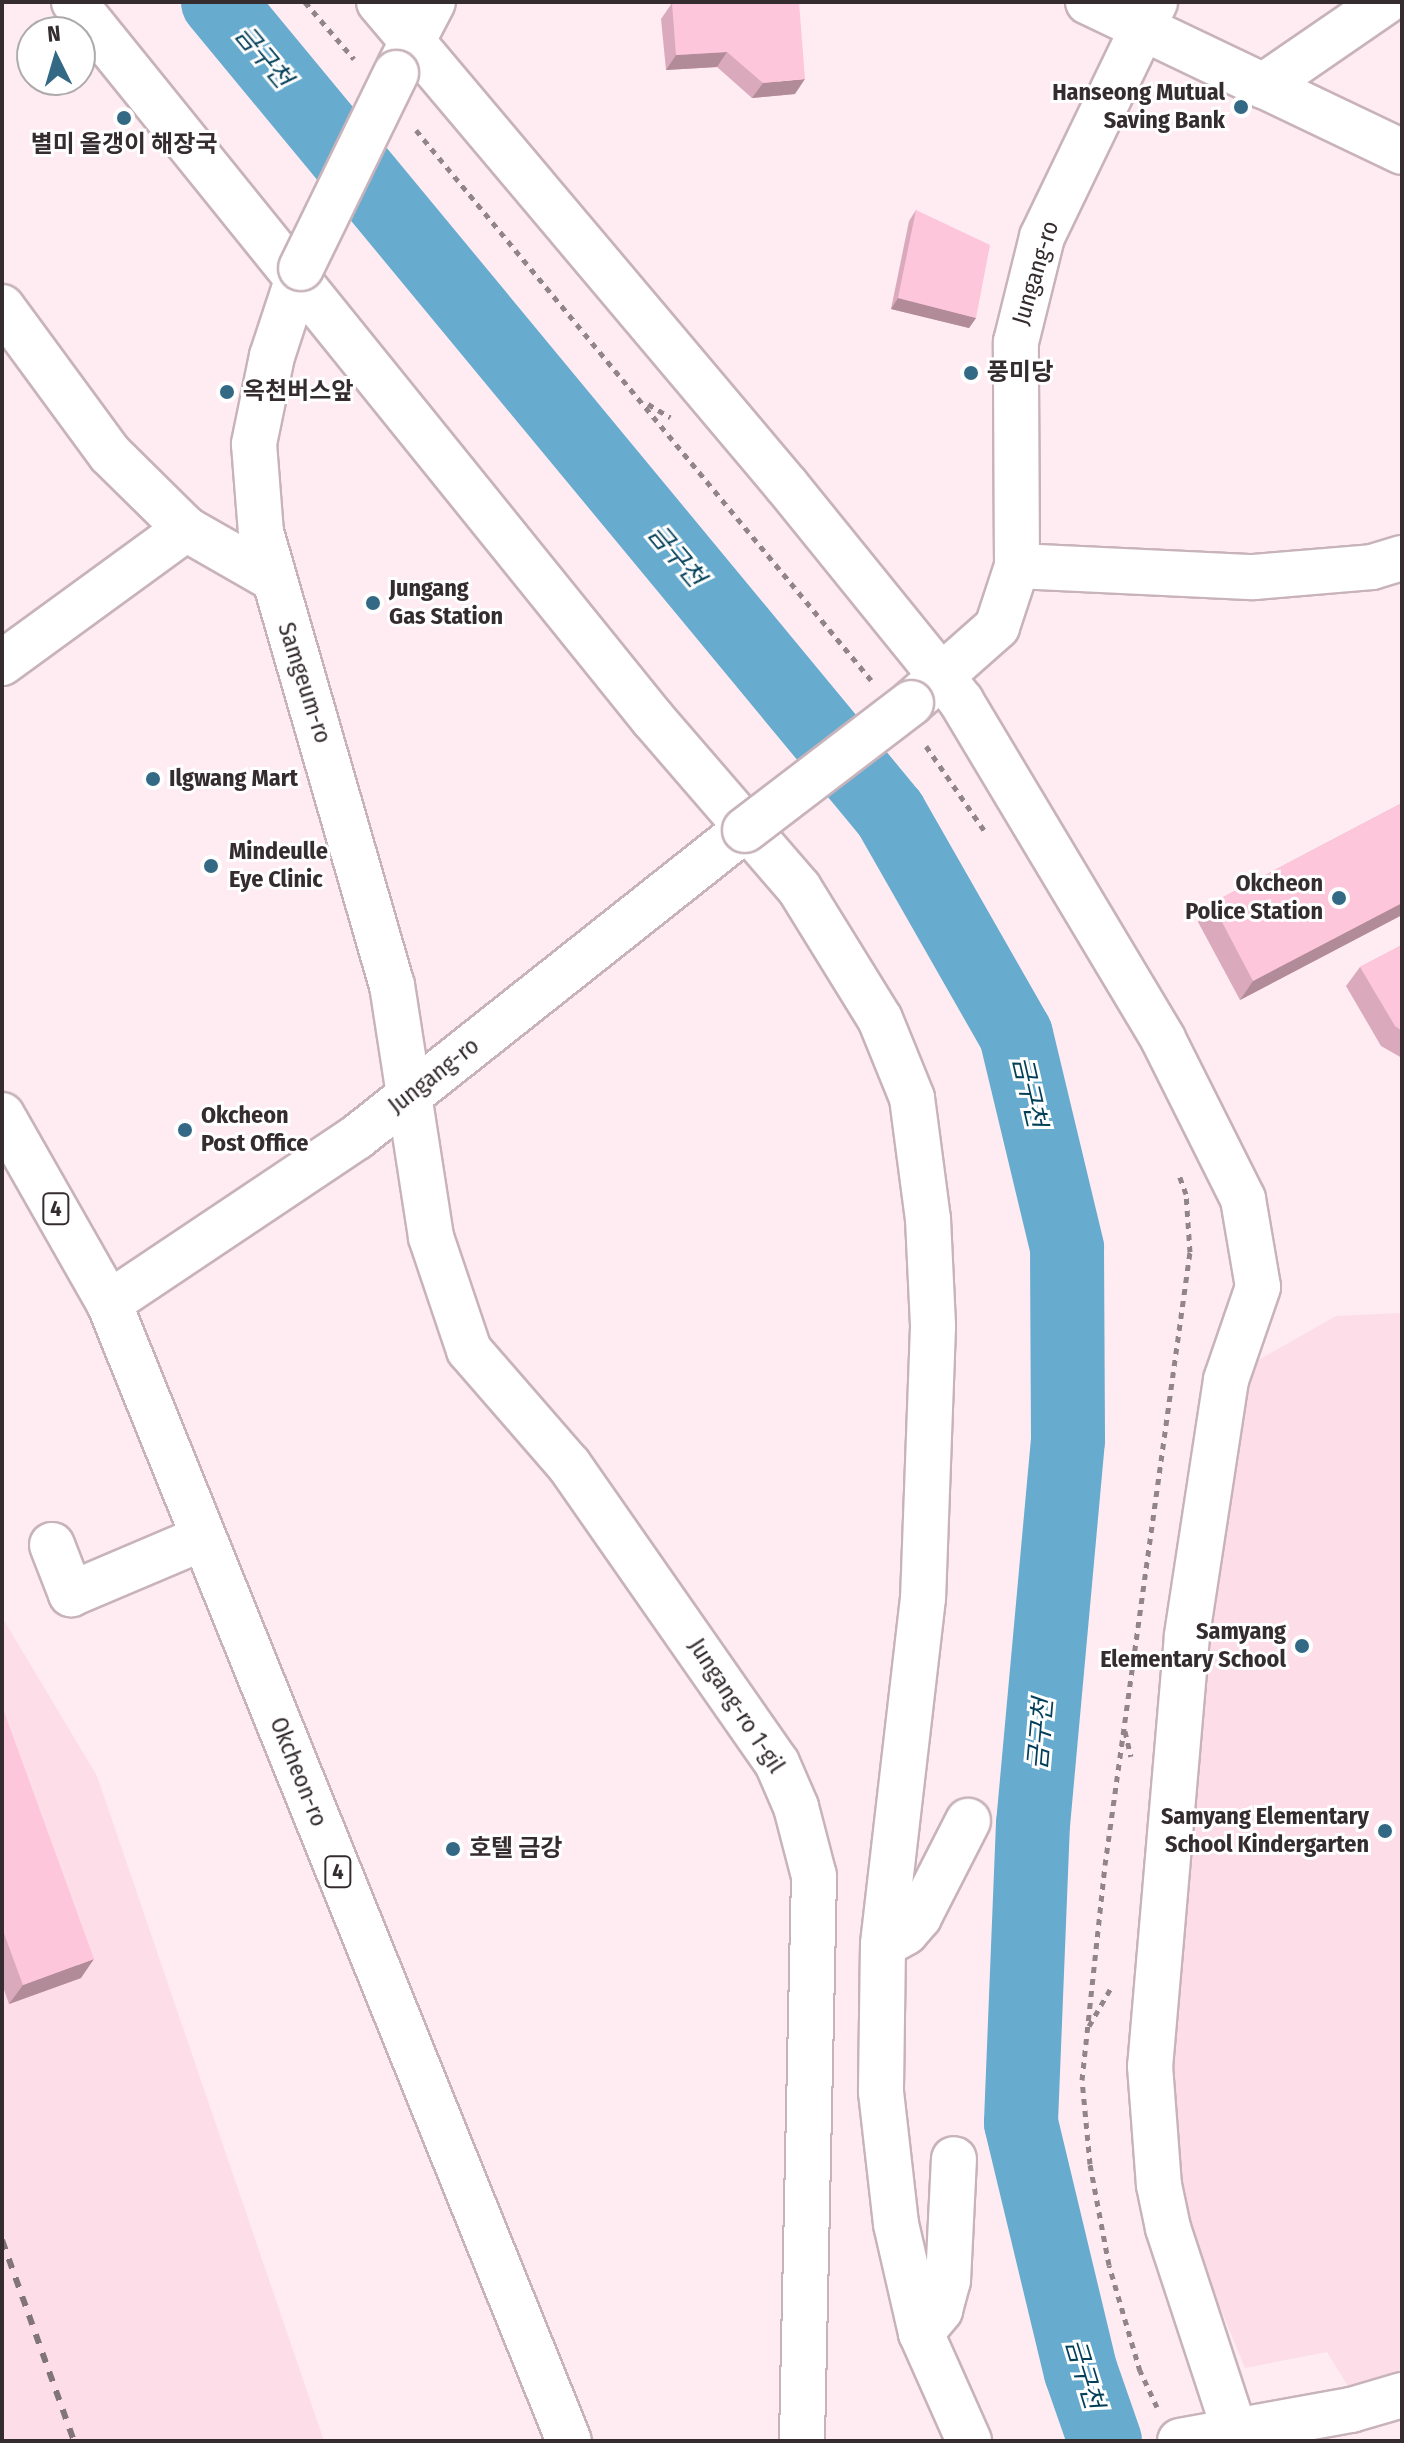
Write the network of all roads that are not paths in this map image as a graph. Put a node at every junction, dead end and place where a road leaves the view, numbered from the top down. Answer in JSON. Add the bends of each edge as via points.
{"nodes":[{"id":1,"x":74,"y":2,"type":"edge"},
{"id":2,"x":379,"y":2,"type":"edge"},
{"id":3,"x":433,"y":2,"type":"edge"},
{"id":4,"x":1088,"y":2,"type":"edge"},
{"id":5,"x":1385,"y":2,"type":"edge"},
{"id":6,"x":1148,"y":15,"type":"edge"},
{"id":7,"x":404,"y":58,"type":"junction"},
{"id":8,"x":1263,"y":86,"type":"junction"},
{"id":9,"x":1402,"y":152,"type":"edge"},
{"id":10,"x":299,"y":274,"type":"junction"},
{"id":11,"x":2,"y":307,"type":"edge"},
{"id":12,"x":186,"y":529,"type":"junction"},
{"id":13,"x":1402,"y":558,"type":"edge"},
{"id":14,"x":1017,"y":566,"type":"junction"},
{"id":15,"x":272,"y":578,"type":"junction"},
{"id":16,"x":2,"y":663,"type":"edge"},
{"id":17,"x":926,"y":692,"type":"junction"},
{"id":18,"x":745,"y":830,"type":"junction"},
{"id":19,"x":408,"y":1097,"type":"junction"},
{"id":20,"x":2,"y":1115,"type":"edge"},
{"id":21,"x":109,"y":1303,"type":"junction"},
{"id":22,"x":203,"y":1538,"type":"junction"},
{"id":23,"x":52,"y":1545,"type":"dead end"},
{"id":24,"x":968,"y":1821,"type":"dead end"},
{"id":25,"x":883,"y":1945,"type":"junction"},
{"id":26,"x":954,"y":2159,"type":"dead end"},
{"id":27,"x":921,"y":2333,"type":"junction"},
{"id":28,"x":1402,"y":2395,"type":"edge"},
{"id":29,"x":1214,"y":2439,"type":"edge"},
{"id":30,"x":569,"y":2441,"type":"edge"},
{"id":31,"x":802,"y":2441,"type":"edge"},
{"id":32,"x":969,"y":2441,"type":"edge"}],
"edges":[{"from":1,"to":10,"type":"street"},
{"from":2,"to":7,"type":"street"},
{"from":3,"to":7,"type":"street"},
{"from":4,"to":6,"type":"street"},
{"from":5,"to":8,"type":"street"},
{"from":6,"to":8,"type":"street"},
{"from":6,"to":14,"type":"street","name":"Jungang-ro","via":[[1042,237],[1016,342]]},
{"from":7,"to":10,"type":"street","name":"Samgeum-ro","bridge":true},
{"from":7,"to":17,"type":"street","via":[[787,486]]},
{"from":8,"to":9,"type":"street"},
{"from":10,"to":15,"type":"street","name":"Samgeum-ro","via":[[272,356],[254,444],[261,532]]},
{"from":10,"to":18,"type":"street"},
{"from":11,"to":12,"type":"street","via":[[110,454]]},
{"from":12,"to":15,"type":"street"},
{"from":12,"to":16,"type":"street"},
{"from":13,"to":14,"type":"street","via":[[1372,567],[1254,577]]},
{"from":14,"to":17,"type":"street","name":"Jungang-ro","via":[[997,627]]},
{"from":15,"to":19,"type":"street","name":"Samgeum-ro","via":[[392,985]]},
{"from":17,"to":18,"type":"street","name":"Jungang-ro","bridge":true},
{"from":17,"to":29,"type":"street","via":[[961,701],[1163,1039],[1243,1199],[1254,1247],[1258,1287],[1226,1380],[1187,1636],[1150,2066],[1159,2185]]},
{"from":18,"to":19,"type":"street","name":"Jungang-ro"},
{"from":18,"to":25,"type":"street","via":[[799,888],[880,1019],[912,1098],[928,1219],[933,1327],[923,1598]]},
{"from":19,"to":21,"type":"street","name":"Jungang-ro","via":[[357,1137]]},
{"from":19,"to":31,"type":"street","name":"Jungang-ro 1-gil","via":[[431,1237],[469,1350],[578,1477],[777,1763],[796,1807],[814,1876]]},
{"from":20,"to":21,"type":"street","name":"Okcheon-ro","number":"4"},
{"from":21,"to":22,"type":"street","name":"Okcheon-ro","number":"4"},
{"from":22,"to":23,"type":"street","via":[[71,1594]]},
{"from":22,"to":30,"type":"street","name":"Okcheon-ro","number":"4"},
{"from":24,"to":25,"type":"street","via":[[919,1917]]},
{"from":25,"to":27,"type":"street","via":[[881,2092],[896,2224]]},
{"from":26,"to":27,"type":"street","via":[[948,2281],[940,2310]]},
{"from":27,"to":32,"type":"street"},
{"from":28,"to":29,"type":"street"}]}
